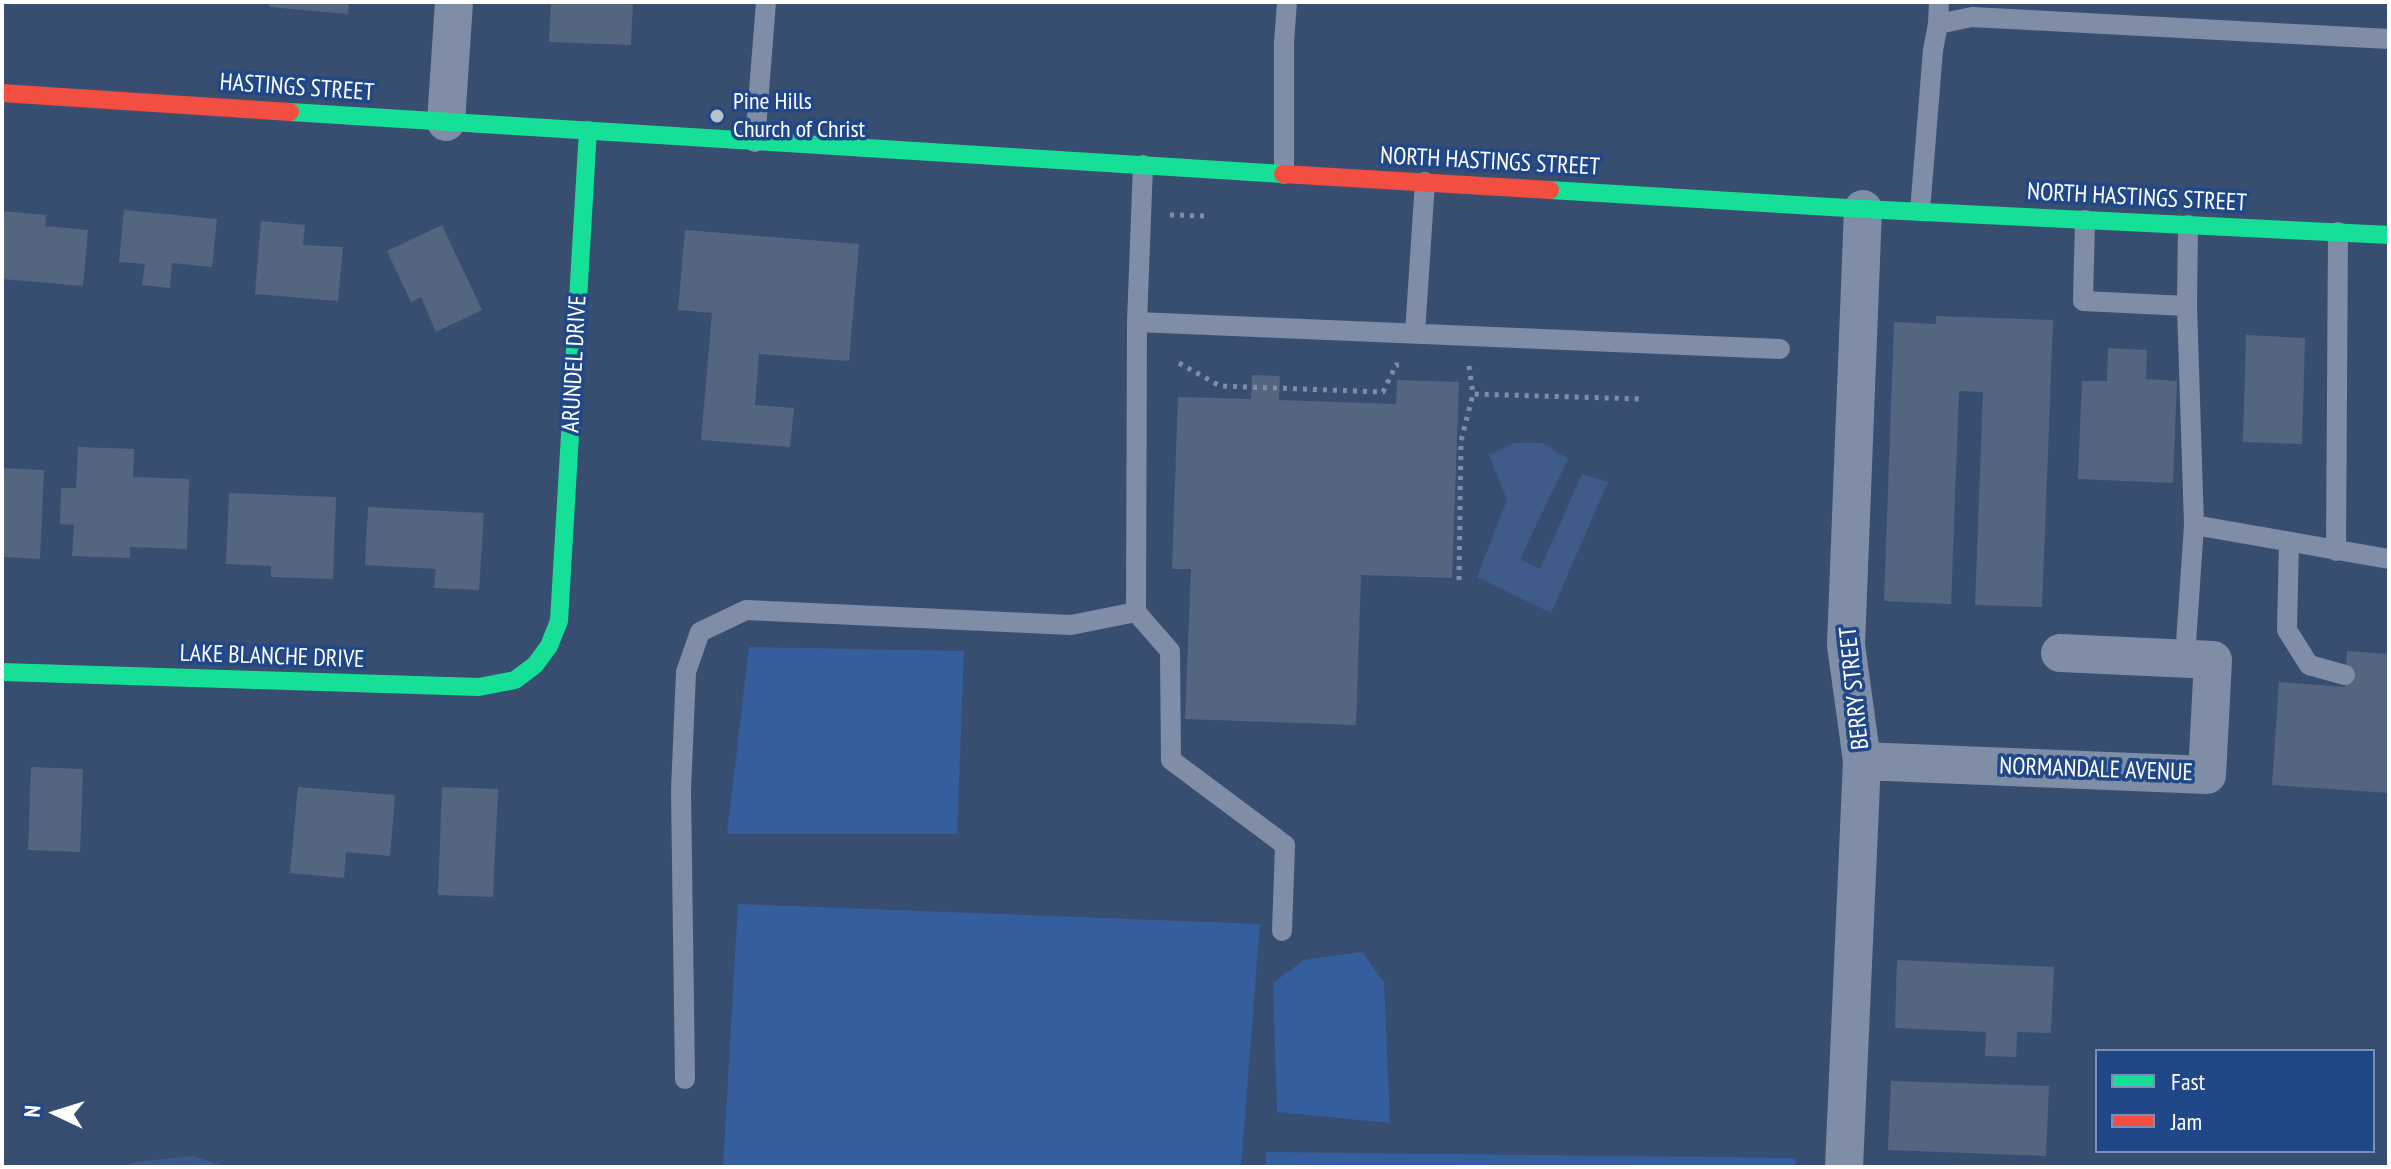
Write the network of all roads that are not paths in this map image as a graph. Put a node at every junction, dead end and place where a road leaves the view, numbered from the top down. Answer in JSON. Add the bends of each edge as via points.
{"nodes":[{"id":1,"x":454,"y":2,"type":"edge"},
{"id":2,"x":766,"y":2,"type":"edge"},
{"id":3,"x":1287,"y":2,"type":"edge"},
{"id":4,"x":1939,"y":2,"type":"edge"},
{"id":5,"x":1938,"y":24,"type":"junction"},
{"id":6,"x":2389,"y":39,"type":"edge"},
{"id":7,"x":2,"y":93,"type":"edge"},
{"id":8,"x":446,"y":122,"type":"junction"},
{"id":9,"x":588,"y":130,"type":"junction"},
{"id":10,"x":755,"y":142,"type":"junction"},
{"id":11,"x":1143,"y":165,"type":"junction"},
{"id":12,"x":1284,"y":174,"type":"junction"},
{"id":13,"x":1425,"y":182,"type":"junction"},
{"id":14,"x":1863,"y":209,"type":"junction"},
{"id":15,"x":1920,"y":211,"type":"junction"},
{"id":16,"x":2085,"y":220,"type":"junction"},
{"id":17,"x":2188,"y":225,"type":"junction"},
{"id":18,"x":2338,"y":232,"type":"junction"},
{"id":19,"x":2389,"y":235,"type":"edge"},
{"id":20,"x":2187,"y":306,"type":"junction"},
{"id":21,"x":1137,"y":322,"type":"junction"},
{"id":22,"x":1415,"y":333,"type":"junction"},
{"id":23,"x":1780,"y":349,"type":"dead end"},
{"id":24,"x":2194,"y":525,"type":"junction"},
{"id":25,"x":2289,"y":542,"type":"junction"},
{"id":26,"x":2336,"y":551,"type":"junction"},
{"id":27,"x":2389,"y":559,"type":"edge"},
{"id":28,"x":1136,"y":612,"type":"junction"},
{"id":29,"x":2060,"y":653,"type":"dead end"},
{"id":30,"x":2185,"y":658,"type":"junction"},
{"id":31,"x":535,"y":665,"type":"joint"},
{"id":32,"x":2,"y":672,"type":"edge"},
{"id":33,"x":2345,"y":675,"type":"dead end"},
{"id":34,"x":1862,"y":761,"type":"junction"},
{"id":35,"x":1282,"y":931,"type":"dead end"},
{"id":36,"x":685,"y":1079,"type":"dead end"},
{"id":37,"x":1844,"y":1167,"type":"edge"}],
"edges":[{"from":1,"to":8,"type":"street"},
{"from":2,"to":10,"type":"lane"},
{"from":3,"to":12,"type":"lane"},
{"from":4,"to":5,"type":"lane"},
{"from":5,"to":6,"type":"lane","via":[[1972,17]]},
{"from":5,"to":15,"type":"lane"},
{"from":7,"to":8,"type":"street","name":"HASTINGS STREET"},
{"from":8,"to":9,"type":"street","name":"HASTINGS STREET"},
{"from":9,"to":10,"type":"street","name":"NORTH HASTINGS STREET"},
{"from":9,"to":31,"type":"street","name":"ARUNDEL DRIVE","via":[[562,597],[559,621]]},
{"from":10,"to":11,"type":"street","name":"NORTH HASTINGS STREET"},
{"from":11,"to":12,"type":"street","name":"NORTH HASTINGS STREET"},
{"from":11,"to":21,"type":"lane"},
{"from":12,"to":13,"type":"street","name":"NORTH HASTINGS STREET"},
{"from":13,"to":14,"type":"street","name":"NORTH HASTINGS STREET"},
{"from":13,"to":22,"type":"lane"},
{"from":14,"to":15,"type":"street","name":"NORTH HASTINGS STREET"},
{"from":14,"to":34,"type":"street","name":"BERRY STREET","via":[[1846,645]]},
{"from":15,"to":16,"type":"street","name":"NORTH HASTINGS STREET"},
{"from":16,"to":17,"type":"street","name":"NORTH HASTINGS STREET"},
{"from":16,"to":20,"type":"lane","via":[[2083,301]]},
{"from":17,"to":18,"type":"street","name":"NORTH HASTINGS STREET"},
{"from":17,"to":20,"type":"lane"},
{"from":18,"to":19,"type":"street","name":"NORTH HASTINGS STREET"},
{"from":18,"to":26,"type":"lane"},
{"from":20,"to":24,"type":"lane"},
{"from":21,"to":22,"type":"lane"},
{"from":21,"to":28,"type":"lane"},
{"from":22,"to":23,"type":"lane"},
{"from":24,"to":25,"type":"lane"},
{"from":24,"to":30,"type":"lane"},
{"from":25,"to":26,"type":"lane"},
{"from":25,"to":33,"type":"lane","via":[[2287,630],[2309,665]]},
{"from":26,"to":27,"type":"lane"},
{"from":28,"to":35,"type":"lane","via":[[1170,651],[1171,760],[1285,845]]},
{"from":28,"to":36,"type":"lane","via":[[1071,625],[746,610],[700,632],[686,672],[681,790]]},
{"from":29,"to":30,"type":"street","name":"NORMANDALE AVENUE"},
{"from":30,"to":34,"type":"street","name":"NORMANDALE AVENUE","via":[[2213,660],[2207,775]]},
{"from":31,"to":32,"type":"street","name":"LAKE BLANCHE DRIVE","via":[[515,680],[479,687]]},
{"from":34,"to":37,"type":"street","name":"BERRY STREET"}]}
